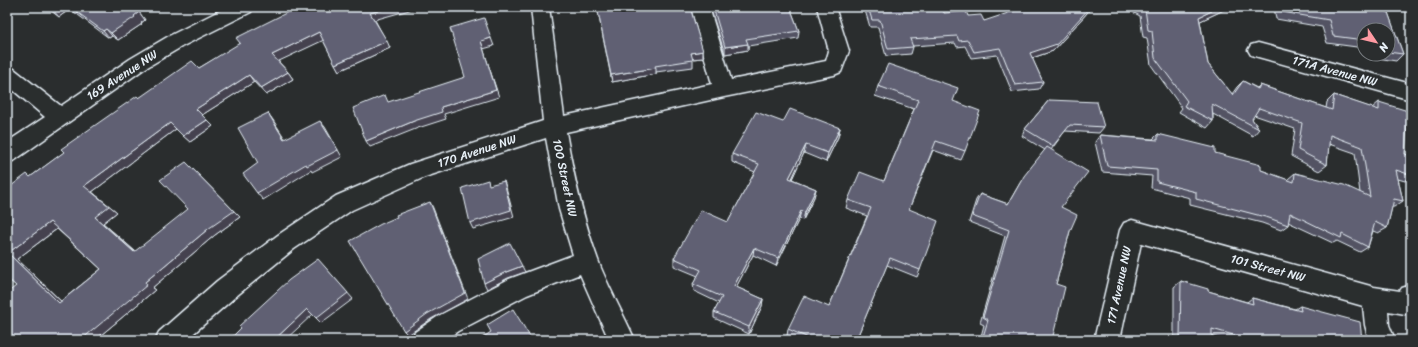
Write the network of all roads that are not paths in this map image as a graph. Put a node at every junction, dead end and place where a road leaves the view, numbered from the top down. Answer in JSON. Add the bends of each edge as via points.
{"nodes":[{"id":1,"x":244,"y":7,"type":"edge"},
{"id":2,"x":540,"y":7,"type":"edge"},
{"id":3,"x":700,"y":7,"type":"edge"},
{"id":4,"x":826,"y":7,"type":"edge"},
{"id":5,"x":1258,"y":50,"type":"dead end"},
{"id":6,"x":7,"y":74,"type":"edge"},
{"id":7,"x":724,"y":89,"type":"junction"},
{"id":8,"x":1411,"y":92,"type":"edge"},
{"id":9,"x":60,"y":117,"type":"junction"},
{"id":10,"x":555,"y":126,"type":"junction"},
{"id":11,"x":7,"y":154,"type":"edge"},
{"id":12,"x":1132,"y":230,"type":"joint"},
{"id":13,"x":587,"y":261,"type":"junction"},
{"id":14,"x":1374,"y":298,"type":"junction"},
{"id":15,"x":1408,"y":300,"type":"edge"},
{"id":16,"x":168,"y":340,"type":"edge"},
{"id":17,"x":424,"y":340,"type":"edge"},
{"id":18,"x":622,"y":340,"type":"edge"},
{"id":19,"x":1107,"y":340,"type":"edge"},
{"id":20,"x":1382,"y":340,"type":"edge"}],
"edges":[{"from":1,"to":9,"type":"street","name":"169 Avenue NW","via":[[137,64]]},
{"from":2,"to":10,"type":"street","name":"100 Street NW"},
{"from":3,"to":7,"type":"street"},
{"from":4,"to":7,"type":"street","name":"170 Avenue NW","via":[[839,51],[834,67]]},
{"from":5,"to":8,"type":"street","name":"171A Avenue NW"},
{"from":6,"to":9,"type":"street"},
{"from":7,"to":10,"type":"street","name":"170 Avenue NW"},
{"from":9,"to":11,"type":"street","name":"169 Avenue NW"},
{"from":10,"to":13,"type":"street","name":"100 Street NW","via":[[566,191]]},
{"from":10,"to":16,"type":"street","name":"170 Avenue NW","via":[[418,170],[344,203],[286,242],[226,289]]},
{"from":12,"to":14,"type":"street","name":"101 Street NW"},
{"from":12,"to":19,"type":"street","name":"171 Avenue NW"},
{"from":13,"to":17,"type":"street","via":[[518,287],[448,323]]},
{"from":13,"to":18,"type":"street","name":"100 Street NW"},
{"from":14,"to":15,"type":"street","name":"101 Street NW"},
{"from":14,"to":20,"type":"street","via":[[1377,325]]}]}
